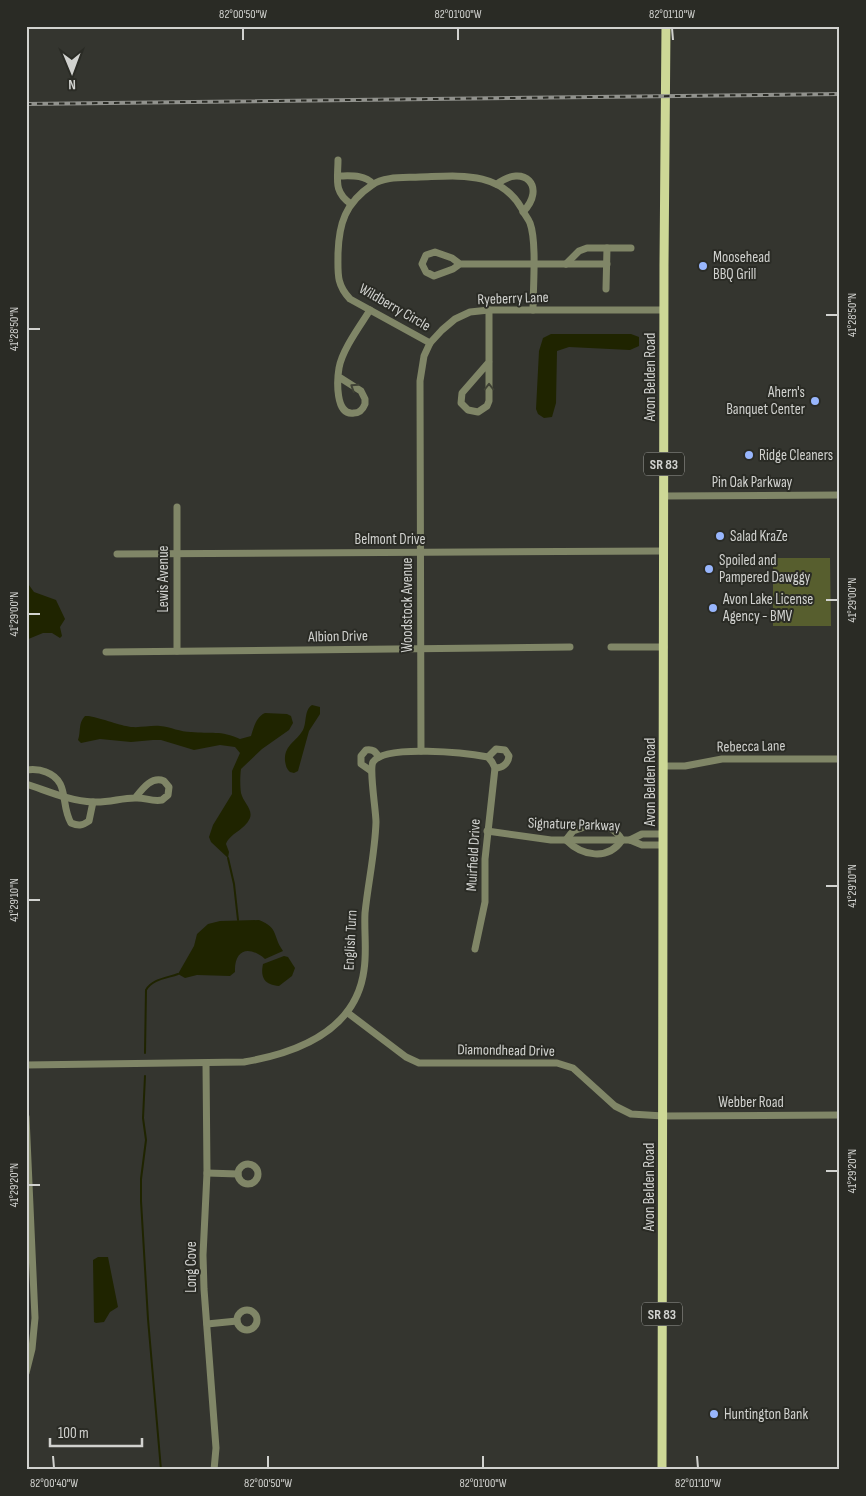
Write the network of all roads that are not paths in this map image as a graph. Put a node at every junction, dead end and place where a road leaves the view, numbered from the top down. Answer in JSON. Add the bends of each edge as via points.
{"nodes":[{"id":1,"x":666,"y":26,"type":"edge"},
{"id":2,"x":338,"y":160,"type":"dead end"},
{"id":3,"x":338,"y":176,"type":"junction"},
{"id":4,"x":373,"y":184,"type":"junction"},
{"id":5,"x":497,"y":184,"type":"junction"},
{"id":6,"x":351,"y":204,"type":"junction"},
{"id":7,"x":523,"y":212,"type":"junction"},
{"id":8,"x":607,"y":248,"type":"junction"},
{"id":9,"x":631,"y":248,"type":"dead end"},
{"id":10,"x":460,"y":264,"type":"junction"},
{"id":11,"x":533,"y":264,"type":"junction"},
{"id":12,"x":566,"y":264,"type":"junction"},
{"id":13,"x":606,"y":264,"type":"junction"},
{"id":14,"x":606,"y":290,"type":"dead end"},
{"id":15,"x":370,"y":310,"type":"junction"},
{"id":16,"x":489,"y":310,"type":"junction"},
{"id":17,"x":533,"y":310,"type":"junction"},
{"id":18,"x":664,"y":310,"type":"junction"},
{"id":19,"x":430,"y":344,"type":"junction"},
{"id":20,"x":488,"y":362,"type":"junction"},
{"id":21,"x":339,"y":377,"type":"junction"},
{"id":22,"x":420,"y":458,"type":"joint"},
{"id":23,"x":840,"y":495,"type":"edge"},
{"id":24,"x":664,"y":496,"type":"junction"},
{"id":25,"x":177,"y":507,"type":"dead end"},
{"id":26,"x":664,"y":551,"type":"junction"},
{"id":27,"x":420,"y":552,"type":"junction"},
{"id":28,"x":117,"y":554,"type":"dead end"},
{"id":29,"x":176,"y":554,"type":"junction"},
{"id":30,"x":570,"y":647,"type":"dead end"},
{"id":31,"x":612,"y":647,"type":"dead end"},
{"id":32,"x":664,"y":647,"type":"junction"},
{"id":33,"x":421,"y":649,"type":"junction"},
{"id":34,"x":178,"y":651,"type":"junction"},
{"id":35,"x":106,"y":652,"type":"dead end"},
{"id":36,"x":421,"y":751,"type":"junction"},
{"id":37,"x":379,"y":756,"type":"junction"},
{"id":38,"x":840,"y":759,"type":"edge"},
{"id":39,"x":664,"y":766,"type":"junction"},
{"id":40,"x":26,"y":770,"type":"edge"},
{"id":41,"x":371,"y":771,"type":"junction"},
{"id":42,"x":26,"y":784,"type":"edge"},
{"id":43,"x":63,"y":796,"type":"junction"},
{"id":44,"x":136,"y":797,"type":"dead end"},
{"id":45,"x":93,"y":802,"type":"junction"},
{"id":46,"x":487,"y":831,"type":"junction"},
{"id":47,"x":663,"y":834,"type":"junction"},
{"id":48,"x":566,"y":840,"type":"junction"},
{"id":49,"x":626,"y":840,"type":"junction"},
{"id":50,"x":663,"y":845,"type":"junction"},
{"id":51,"x":475,"y":949,"type":"dead end"},
{"id":52,"x":348,"y":1013,"type":"junction"},
{"id":53,"x":206,"y":1064,"type":"junction"},
{"id":54,"x":26,"y":1065,"type":"edge"},
{"id":55,"x":840,"y":1115,"type":"edge"},
{"id":56,"x":663,"y":1116,"type":"junction"},
{"id":57,"x":26,"y":1117,"type":"edge"},
{"id":58,"x":27,"y":1159,"type":"edge"},
{"id":59,"x":207,"y":1173,"type":"junction"},
{"id":60,"x":238,"y":1174,"type":"dead end"},
{"id":61,"x":237,"y":1321,"type":"dead end"},
{"id":62,"x":207,"y":1324,"type":"junction"},
{"id":63,"x":26,"y":1373,"type":"edge"},
{"id":64,"x":214,"y":1470,"type":"edge"},
{"id":65,"x":662,"y":1470,"type":"edge"}],
"edges":[{"from":1,"to":18,"type":"main road","name":"Avon Belden Road","number":"SR 83"},
{"from":2,"to":3,"type":"street"},
{"from":3,"to":4,"type":"street","via":[[362,177]]},
{"from":3,"to":6,"type":"street","via":[[339,193]]},
{"from":4,"to":5,"type":"street","name":"Wildberry Circle","via":[[391,178],[464,176]]},
{"from":4,"to":6,"type":"street","name":"Wildberry Circle"},
{"from":5,"to":7,"type":"street","name":"Wildberry Circle","via":[[510,194]]},
{"from":5,"to":7,"type":"street","via":[[513,176],[530,180],[533,195],[531,204]]},
{"from":6,"to":15,"type":"street","name":"Wildberry Circle","via":[[340,228],[338,281],[350,299]]},
{"from":7,"to":11,"type":"street","name":"Wildberry Circle","via":[[530,223]]},
{"from":8,"to":9,"type":"street"},
{"from":8,"to":12,"type":"street","via":[[579,251]]},
{"from":8,"to":13,"type":"street"},
{"from":10,"to":10,"type":"street","via":[[435,252],[426,255],[422,264],[426,272],[434,276]]},
{"from":10,"to":11,"type":"street"},
{"from":11,"to":12,"type":"street"},
{"from":11,"to":17,"type":"street","name":"Wildberry Circle"},
{"from":12,"to":13,"type":"street"},
{"from":13,"to":14,"type":"street"},
{"from":15,"to":19,"type":"street","name":"Wildberry Circle"},
{"from":15,"to":21,"type":"street","via":[[345,352]]},
{"from":16,"to":17,"type":"street","name":"Ryeberry Lane"},
{"from":16,"to":19,"type":"street","name":"Ryeberry Lane","via":[[470,312],[454,319]]},
{"from":16,"to":20,"type":"street"},
{"from":17,"to":18,"type":"street","name":"Ryeberry Lane"},
{"from":18,"to":24,"type":"main road","name":"Avon Belden Road","number":"SR 83"},
{"from":19,"to":22,"type":"street","name":"Ryeberry Lane","via":[[424,356],[420,381]]},
{"from":20,"to":20,"type":"street","one_way":true,"via":[[462,393],[461,403],[468,410],[483,410],[489,401]]},
{"from":21,"to":21,"type":"street","one_way":true,"via":[[340,406],[347,413],[360,411],[365,404],[362,391]]},
{"from":22,"to":27,"type":"street","name":"Woodstock Avenue"},
{"from":23,"to":24,"type":"street","name":"Pin Oak Parkway"},
{"from":24,"to":26,"type":"main road","name":"Avon Belden Road","number":"SR 83"},
{"from":25,"to":29,"type":"street","name":"Lewis Avenue"},
{"from":26,"to":27,"type":"street","name":"Belmont Drive"},
{"from":26,"to":32,"type":"main road","name":"Avon Belden Road","number":"SR 83"},
{"from":27,"to":29,"type":"street","name":"Belmont Drive"},
{"from":27,"to":33,"type":"street","name":"Woodstock Avenue"},
{"from":28,"to":29,"type":"street","name":"Belmont Drive"},
{"from":29,"to":34,"type":"street","name":"Lewis Avenue"},
{"from":30,"to":33,"type":"street","name":"Albion Drive"},
{"from":31,"to":32,"type":"street"},
{"from":32,"to":39,"type":"main road","name":"Avon Belden Road","number":"SR 83"},
{"from":33,"to":34,"type":"street","name":"Albion Drive"},
{"from":33,"to":36,"type":"street","name":"Woodstock Avenue"},
{"from":34,"to":35,"type":"street","name":"Albion Drive"},
{"from":36,"to":37,"type":"street"},
{"from":36,"to":46,"type":"street","name":"Muirfield Drive","via":[[441,751],[492,762]]},
{"from":37,"to":41,"type":"street","via":[[372,763]]},
{"from":37,"to":41,"type":"street","name":"English Turn","via":[[374,750],[366,750],[361,756],[361,764]]},
{"from":38,"to":39,"type":"street","name":"Rebecca Lane","via":[[722,759],[686,766]]},
{"from":39,"to":47,"type":"main road","name":"Avon Belden Road","number":"SR 83"},
{"from":40,"to":43,"type":"street","via":[[42,770],[58,778]]},
{"from":41,"to":52,"type":"street","name":"English Turn","via":[[376,822],[365,919],[364,969]]},
{"from":42,"to":43,"type":"street"},
{"from":43,"to":45,"type":"street"},
{"from":43,"to":45,"type":"street","via":[[68,818],[78,825],[89,822]]},
{"from":44,"to":45,"type":"street"},
{"from":46,"to":48,"type":"street","name":"Signature Parkway"},
{"from":46,"to":51,"type":"street","name":"Muirfield Drive","via":[[484,902]]},
{"from":47,"to":49,"type":"street","name":"Signature Parkway","via":[[642,834]]},
{"from":47,"to":50,"type":"main road","name":"Avon Belden Road","number":"SR 83"},
{"from":48,"to":49,"type":"street","name":"Signature Parkway"},
{"from":48,"to":49,"type":"street","via":[[584,852],[594,854],[608,852]]},
{"from":48,"to":49,"type":"street","via":[[573,830],[593,824],[607,826]]},
{"from":49,"to":50,"type":"street","name":"Signature Parkway","via":[[642,845]]},
{"from":50,"to":56,"type":"main road","name":"Avon Belden Road","number":"SR 83"},
{"from":52,"to":53,"type":"street","name":"English Turn","via":[[326,1032],[290,1051],[244,1062]]},
{"from":52,"to":56,"type":"street","name":"Diamondhead Drive","via":[[406,1057],[419,1063],[557,1063],[573,1068],[615,1106],[631,1114]]},
{"from":53,"to":54,"type":"street","name":"English Turn"},
{"from":53,"to":59,"type":"street","name":"Long Cove"},
{"from":55,"to":56,"type":"street","name":"Webber Road"},
{"from":56,"to":65,"type":"main road","name":"Avon Belden Road","number":"SR 83"},
{"from":57,"to":58,"type":"street"},
{"from":58,"to":63,"type":"street","via":[[35,1318]]},
{"from":59,"to":60,"type":"street"},
{"from":59,"to":62,"type":"street","name":"Long Cove","via":[[204,1255]]},
{"from":61,"to":62,"type":"street"},
{"from":62,"to":64,"type":"street","name":"Long Cove","via":[[216,1448]]}]}
